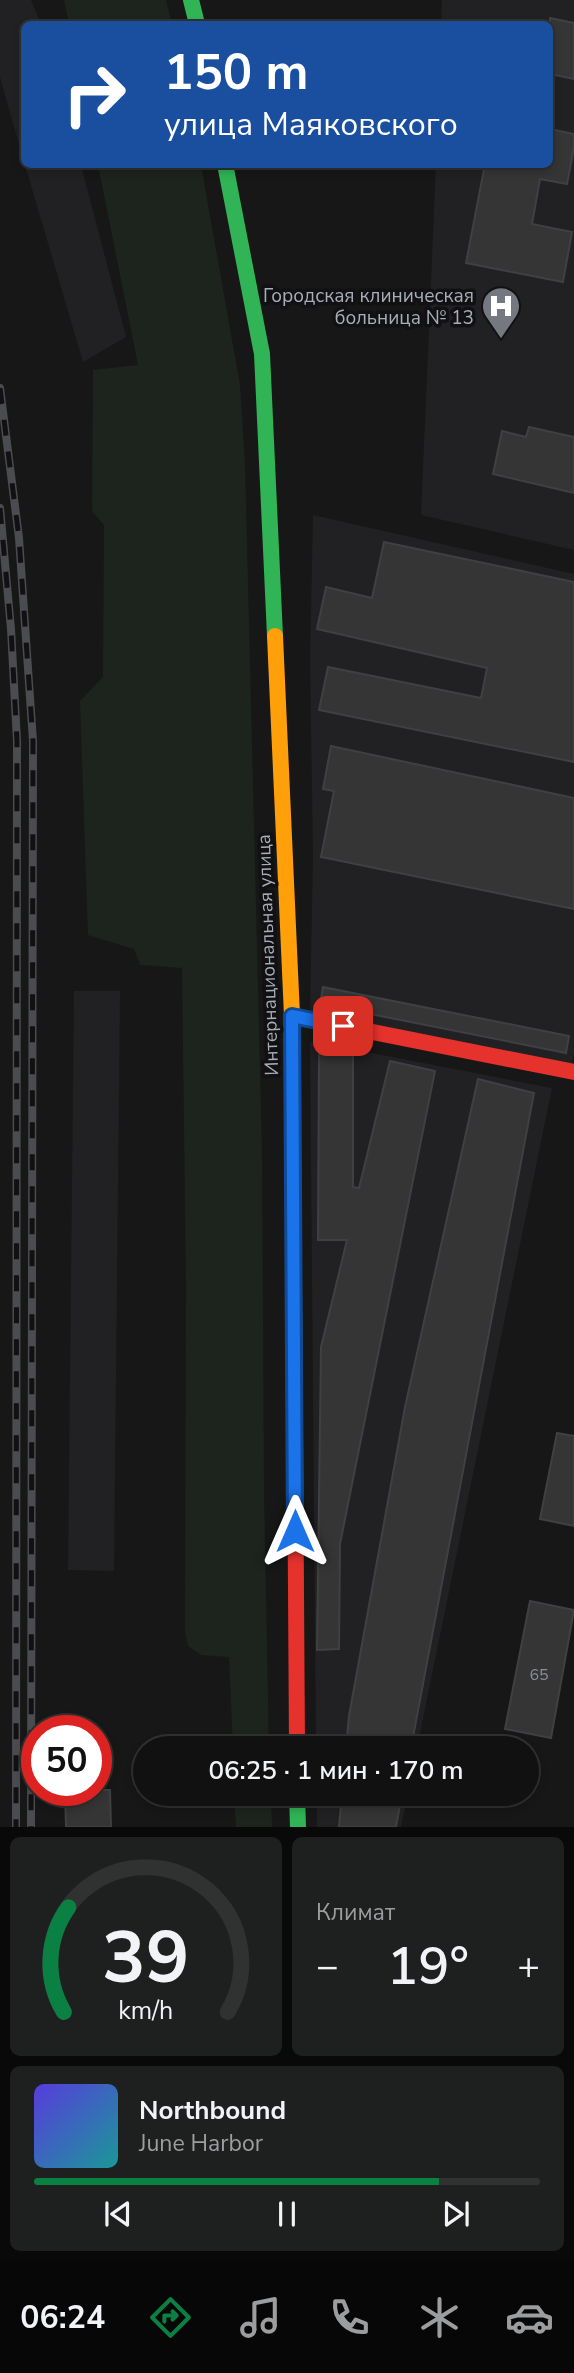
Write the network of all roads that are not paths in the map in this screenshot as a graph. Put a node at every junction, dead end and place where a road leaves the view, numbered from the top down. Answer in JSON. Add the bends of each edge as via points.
{"nodes":[{"id":1,"x":191,"y":0,"type":"edge"},
{"id":2,"x":196,"y":21,"type":"edge"},
{"id":3,"x":226,"y":168,"type":"edge"},
{"id":4,"x":292,"y":1016,"type":"junction"},
{"id":5,"x":574,"y":1072,"type":"edge"},
{"id":6,"x":297,"y":1736,"type":"edge"},
{"id":7,"x":297,"y":1806,"type":"edge"},
{"id":8,"x":298,"y":1827,"type":"edge"}],
"edges":[{"from":1,"to":2,"type":"main road"},
{"from":3,"to":4,"type":"main road","name":"Интернациональная улица","via":[[262,355]]},
{"from":4,"to":5,"type":"main road"},
{"from":4,"to":6,"type":"main road","name":"Интернациональная улица"},
{"from":7,"to":8,"type":"main road"}]}
